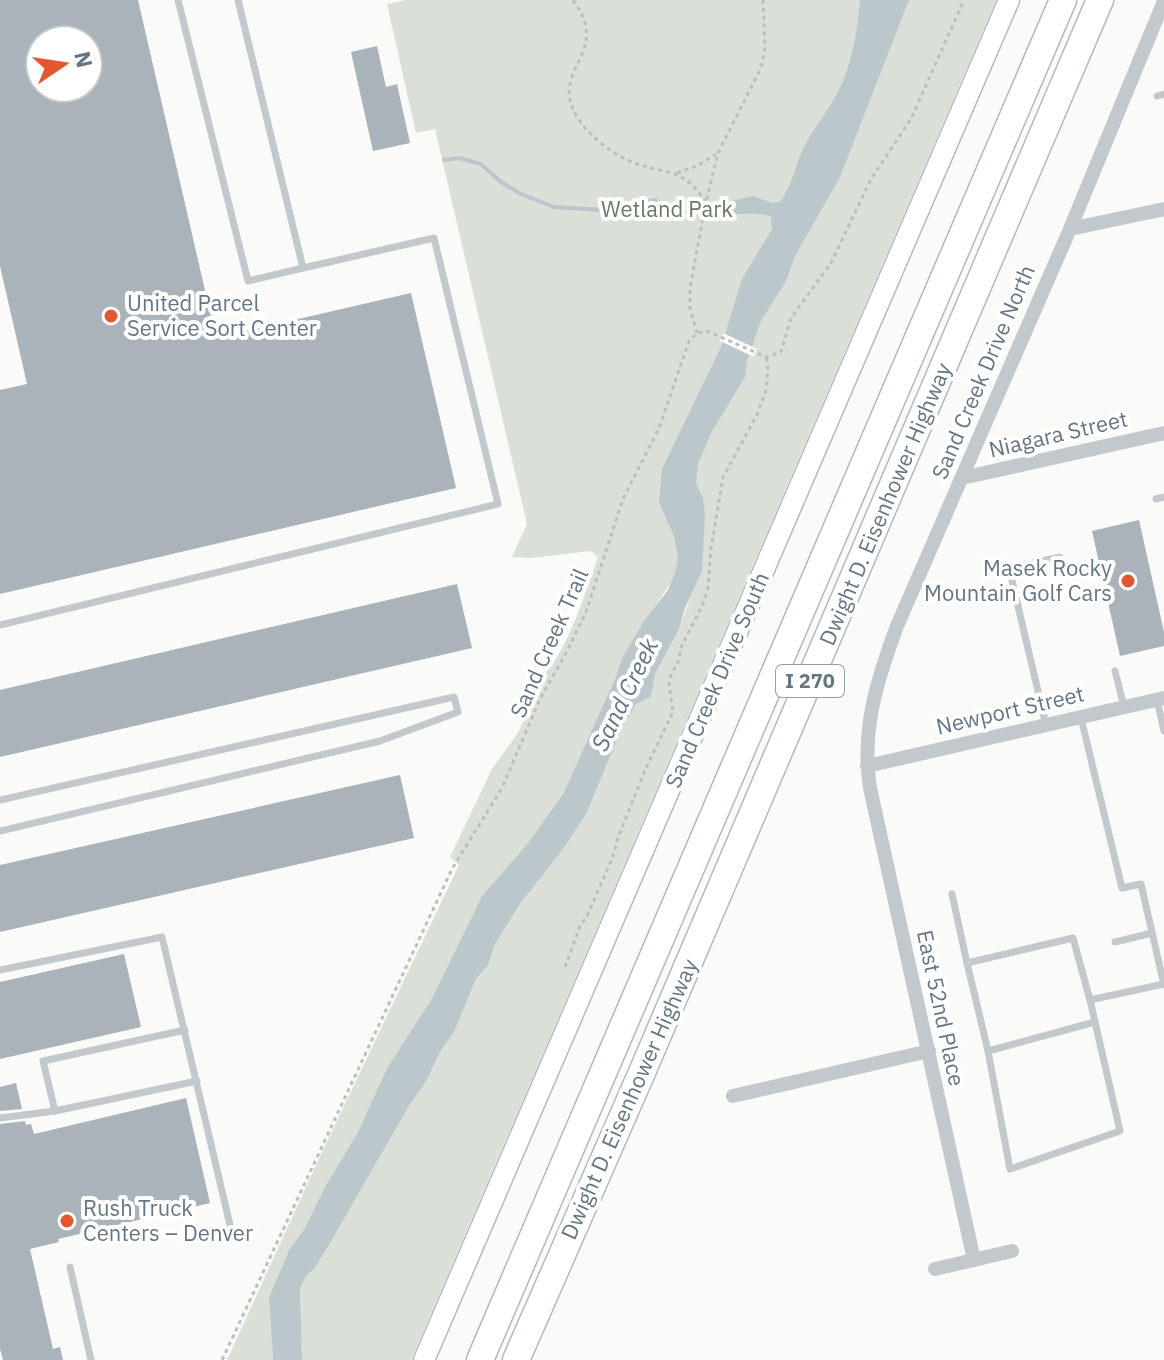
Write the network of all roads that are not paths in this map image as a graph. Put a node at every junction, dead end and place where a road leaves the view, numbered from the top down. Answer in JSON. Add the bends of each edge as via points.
{"nodes":[{"id":1,"x":178,"y":0,"type":"edge"},
{"id":2,"x":238,"y":0,"type":"edge"},
{"id":3,"x":1009,"y":0,"type":"edge"},
{"id":4,"x":1063,"y":0,"type":"edge"},
{"id":5,"x":1100,"y":0,"type":"edge"},
{"id":6,"x":1164,"y":1,"type":"edge"},
{"id":7,"x":1164,"y":209,"type":"edge"},
{"id":8,"x":1070,"y":229,"type":"junction"},
{"id":9,"x":303,"y":268,"type":"junction"},
{"id":10,"x":1164,"y":433,"type":"edge"},
{"id":11,"x":962,"y":478,"type":"junction"},
{"id":12,"x":1060,"y":557,"type":"dead end"},
{"id":13,"x":0,"y":625,"type":"edge"},
{"id":14,"x":1115,"y":671,"type":"dead end"},
{"id":15,"x":1160,"y":699,"type":"edge"},
{"id":16,"x":1124,"y":707,"type":"junction"},
{"id":17,"x":1081,"y":717,"type":"junction"},
{"id":18,"x":1046,"y":725,"type":"junction"},
{"id":19,"x":1164,"y":731,"type":"edge"},
{"id":20,"x":867,"y":766,"type":"junction"},
{"id":21,"x":0,"y":800,"type":"edge"},
{"id":22,"x":0,"y":831,"type":"edge"},
{"id":23,"x":952,"y":894,"type":"dead end"},
{"id":24,"x":1152,"y":933,"type":"junction"},
{"id":25,"x":1115,"y":942,"type":"dead end"},
{"id":26,"x":967,"y":963,"type":"junction"},
{"id":27,"x":0,"y":970,"type":"edge"},
{"id":28,"x":1164,"y":984,"type":"edge"},
{"id":29,"x":1090,"y":1000,"type":"junction"},
{"id":30,"x":1095,"y":1022,"type":"junction"},
{"id":31,"x":185,"y":1030,"type":"junction"},
{"id":32,"x":929,"y":1051,"type":"junction"},
{"id":33,"x":988,"y":1051,"type":"junction"},
{"id":34,"x":197,"y":1081,"type":"junction"},
{"id":35,"x":733,"y":1096,"type":"dead end"},
{"id":36,"x":55,"y":1111,"type":"junction"},
{"id":37,"x":0,"y":1118,"type":"edge"},
{"id":38,"x":231,"y":1229,"type":"dead end"},
{"id":39,"x":1012,"y":1251,"type":"dead end"},
{"id":40,"x":974,"y":1260,"type":"junction"},
{"id":41,"x":70,"y":1267,"type":"dead end"},
{"id":42,"x":935,"y":1269,"type":"dead end"},
{"id":43,"x":91,"y":1360,"type":"edge"},
{"id":44,"x":424,"y":1360,"type":"edge"},
{"id":45,"x":480,"y":1360,"type":"edge"},
{"id":46,"x":516,"y":1360,"type":"edge"}],
"edges":[{"from":1,"to":9,"type":"lane","via":[[248,281]]},
{"from":2,"to":9,"type":"lane"},
{"from":3,"to":44,"type":"main road","name":"Sand Creek Drive South"},
{"from":4,"to":45,"type":"highway","name":"Dwight D. Eisenhower Highway","number":"I 270"},
{"from":5,"to":46,"type":"highway","name":"Dwight D. Eisenhower Highway","number":"I 270"},
{"from":6,"to":8,"type":"street","name":"Sand Creek Drive North"},
{"from":7,"to":8,"type":"street"},
{"from":8,"to":11,"type":"street","name":"Sand Creek Drive North"},
{"from":9,"to":13,"type":"lane","via":[[434,238],[498,504]]},
{"from":10,"to":11,"type":"street","name":"Niagara Street"},
{"from":11,"to":20,"type":"street","name":"Sand Creek Drive North","via":[[879,675],[868,724]]},
{"from":12,"to":18,"type":"lane","via":[[1009,568]]},
{"from":14,"to":16,"type":"lane"},
{"from":15,"to":16,"type":"street","name":"Newport Street"},
{"from":15,"to":19,"type":"lane"},
{"from":16,"to":17,"type":"street","name":"Newport Street"},
{"from":17,"to":18,"type":"street","name":"Newport Street"},
{"from":17,"to":24,"type":"lane","via":[[1122,888],[1141,884]]},
{"from":18,"to":20,"type":"street","name":"Newport Street"},
{"from":20,"to":32,"type":"street","name":"East 52nd Place"},
{"from":21,"to":22,"type":"lane","via":[[454,697],[458,712],[380,741]]},
{"from":23,"to":26,"type":"lane"},
{"from":24,"to":25,"type":"lane"},
{"from":24,"to":28,"type":"lane"},
{"from":26,"to":29,"type":"lane","via":[[1073,938]]},
{"from":26,"to":33,"type":"lane"},
{"from":27,"to":31,"type":"lane","via":[[162,937]]},
{"from":28,"to":29,"type":"lane"},
{"from":29,"to":30,"type":"lane"},
{"from":30,"to":33,"type":"lane"},
{"from":30,"to":33,"type":"lane","via":[[1120,1131],[1010,1169]]},
{"from":31,"to":34,"type":"lane"},
{"from":31,"to":36,"type":"lane","via":[[43,1061]]},
{"from":32,"to":35,"type":"street"},
{"from":32,"to":40,"type":"street","name":"East 52nd Place"},
{"from":34,"to":36,"type":"lane"},
{"from":34,"to":38,"type":"lane"},
{"from":36,"to":37,"type":"lane"},
{"from":39,"to":40,"type":"street"},
{"from":40,"to":42,"type":"street"},
{"from":41,"to":43,"type":"lane"}]}
